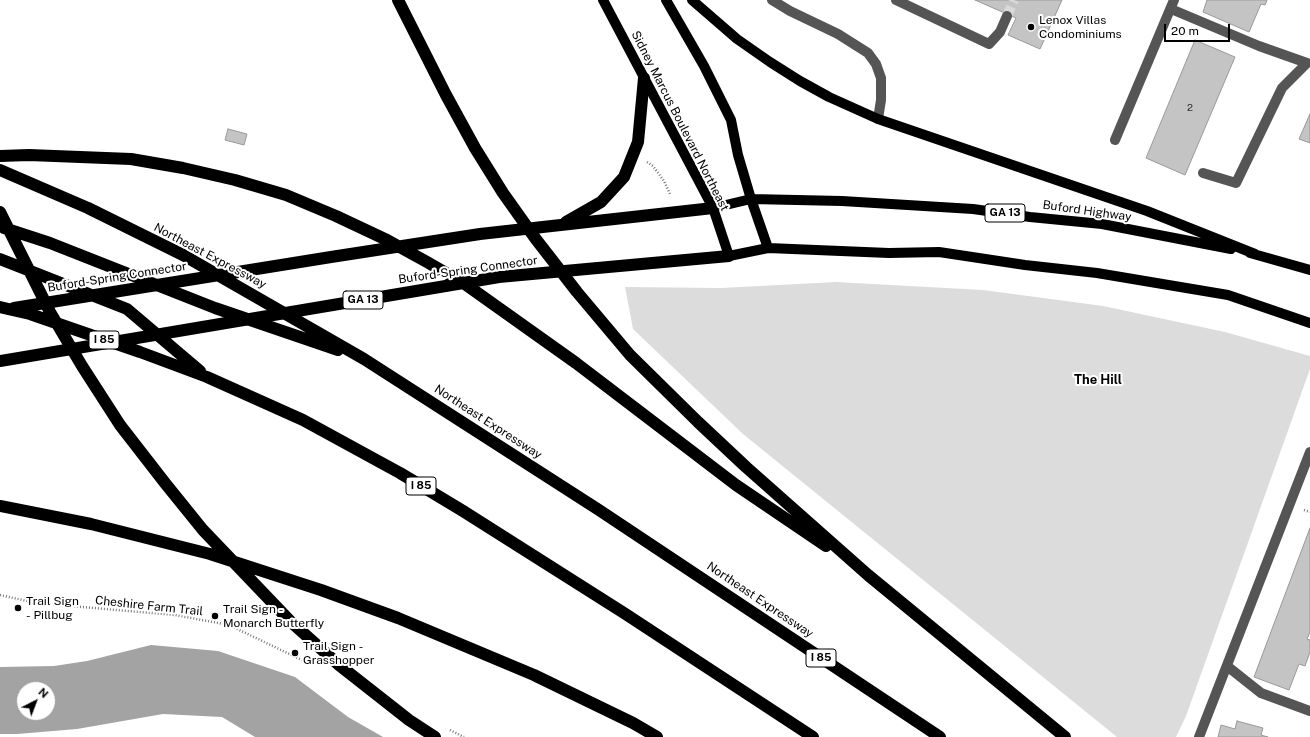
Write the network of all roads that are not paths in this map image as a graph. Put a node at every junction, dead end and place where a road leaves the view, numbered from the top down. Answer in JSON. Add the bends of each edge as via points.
{"nodes":[{"id":1,"x":398,"y":0,"type":"edge"},
{"id":2,"x":603,"y":0,"type":"edge"},
{"id":3,"x":666,"y":0,"type":"edge"},
{"id":4,"x":692,"y":0,"type":"edge"},
{"id":5,"x":772,"y":0,"type":"edge"},
{"id":6,"x":896,"y":0,"type":"edge"},
{"id":7,"x":1173,"y":4,"type":"edge"},
{"id":8,"x":1007,"y":16,"type":"tunnel mouth"},
{"id":9,"x":1310,"y":53,"type":"edge"},
{"id":10,"x":1309,"y":64,"type":"edge"},
{"id":11,"x":644,"y":78,"type":"junction"},
{"id":12,"x":878,"y":119,"type":"junction"},
{"id":13,"x":1115,"y":140,"type":"dead end"},
{"id":14,"x":0,"y":156,"type":"edge"},
{"id":15,"x":0,"y":170,"type":"edge"},
{"id":16,"x":1203,"y":173,"type":"dead end"},
{"id":17,"x":751,"y":199,"type":"junction"},
{"id":18,"x":714,"y":208,"type":"junction"},
{"id":19,"x":0,"y":212,"type":"edge"},
{"id":20,"x":561,"y":225,"type":"junction"},
{"id":21,"x":0,"y":227,"type":"edge"},
{"id":22,"x":768,"y":248,"type":"junction"},
{"id":23,"x":1255,"y":254,"type":"junction"},
{"id":24,"x":729,"y":256,"type":"junction"},
{"id":25,"x":0,"y":259,"type":"edge"},
{"id":26,"x":1310,"y":270,"type":"edge"},
{"id":27,"x":0,"y":307,"type":"edge"},
{"id":28,"x":0,"y":310,"type":"edge"},
{"id":29,"x":1310,"y":323,"type":"edge"},
{"id":30,"x":364,"y":359,"type":"junction"},
{"id":31,"x":0,"y":361,"type":"edge"},
{"id":32,"x":207,"y":377,"type":"junction"},
{"id":33,"x":1310,"y":452,"type":"edge"},
{"id":34,"x":0,"y":506,"type":"edge"},
{"id":35,"x":868,"y":575,"type":"junction"},
{"id":36,"x":1227,"y":666,"type":"junction"},
{"id":37,"x":1310,"y":711,"type":"edge"},
{"id":38,"x":435,"y":737,"type":"edge"},
{"id":39,"x":657,"y":737,"type":"edge"},
{"id":40,"x":813,"y":737,"type":"edge"},
{"id":41,"x":940,"y":737,"type":"edge"},
{"id":42,"x":1066,"y":737,"type":"edge"},
{"id":43,"x":1199,"y":737,"type":"edge"}],
"edges":[{"from":1,"to":35,"type":"highway","via":[[475,148],[503,193],[577,292],[630,354],[698,422]]},
{"from":2,"to":11,"type":"main road","name":"Sidney Marcus Boulevard Northeast"},
{"from":3,"to":17,"type":"main road","via":[[731,120]]},
{"from":4,"to":12,"type":"main road","via":[[737,39],[770,62],[829,97]]},
{"from":5,"to":12,"type":"street","via":[[838,34],[868,53],[876,64],[881,78]]},
{"from":6,"to":8,"type":"street","via":[[989,44],[1000,32]]},
{"from":7,"to":10,"type":"street","via":[[1260,46]]},
{"from":7,"to":13,"type":"street"},
{"from":9,"to":10,"type":"street"},
{"from":10,"to":16,"type":"street","via":[[1282,88],[1236,183]]},
{"from":11,"to":18,"type":"main road","name":"Sidney Marcus Boulevard Northeast"},
{"from":11,"to":20,"type":"highway","via":[[638,142],[624,177],[601,202]]},
{"from":12,"to":23,"type":"main road","via":[[1147,211]]},
{"from":14,"to":35,"type":"highway","via":[[131,159],[183,168],[286,195],[387,240],[465,284],[576,363],[736,485]]},
{"from":15,"to":30,"type":"highway","name":"Northeast Expressway","number":"I 85","via":[[88,208],[183,255]]},
{"from":17,"to":18,"type":"main road","name":"Buford Highway","number":"GA 13"},
{"from":17,"to":22,"type":"main road"},
{"from":17,"to":23,"type":"main road","name":"Buford Highway","number":"GA 13","via":[[842,201],[973,209],[1102,224]]},
{"from":18,"to":20,"type":"highway","name":"Buford-Spring Connector","number":"GA 13"},
{"from":18,"to":24,"type":"main road","name":"Sidney Marcus Boulevard Northeast"},
{"from":19,"to":38,"type":"highway","via":[[50,312],[82,366],[120,425],[202,530],[290,621],[339,666]]},
{"from":20,"to":28,"type":"highway","name":"Buford-Spring Connector","number":"GA 13","via":[[480,234]]},
{"from":21,"to":30,"type":"highway","via":[[50,243],[215,308]]},
{"from":22,"to":24,"type":"main road","number":"GA 13"},
{"from":22,"to":29,"type":"main road","number":"GA 13","via":[[889,253],[939,252],[1025,266],[1097,273],[1228,295]]},
{"from":23,"to":26,"type":"main road","name":"Buford Highway","number":"GA 13"},
{"from":24,"to":31,"type":"highway","name":"Buford-Spring Connector","number":"GA 13","via":[[499,277]]},
{"from":25,"to":32,"type":"highway","via":[[127,309]]},
{"from":27,"to":32,"type":"highway","number":"I 85","via":[[30,314]]},
{"from":30,"to":41,"type":"highway","name":"Northeast Expressway","number":"I 85","via":[[599,510]]},
{"from":32,"to":40,"type":"highway","number":"I 85","via":[[303,420],[400,473],[617,608]]},
{"from":33,"to":36,"type":"street"},
{"from":34,"to":39,"type":"highway","via":[[91,524],[218,557],[321,590],[398,618],[534,675]]},
{"from":35,"to":42,"type":"highway"},
{"from":36,"to":37,"type":"street","via":[[1261,693]]},
{"from":36,"to":43,"type":"street"}]}
